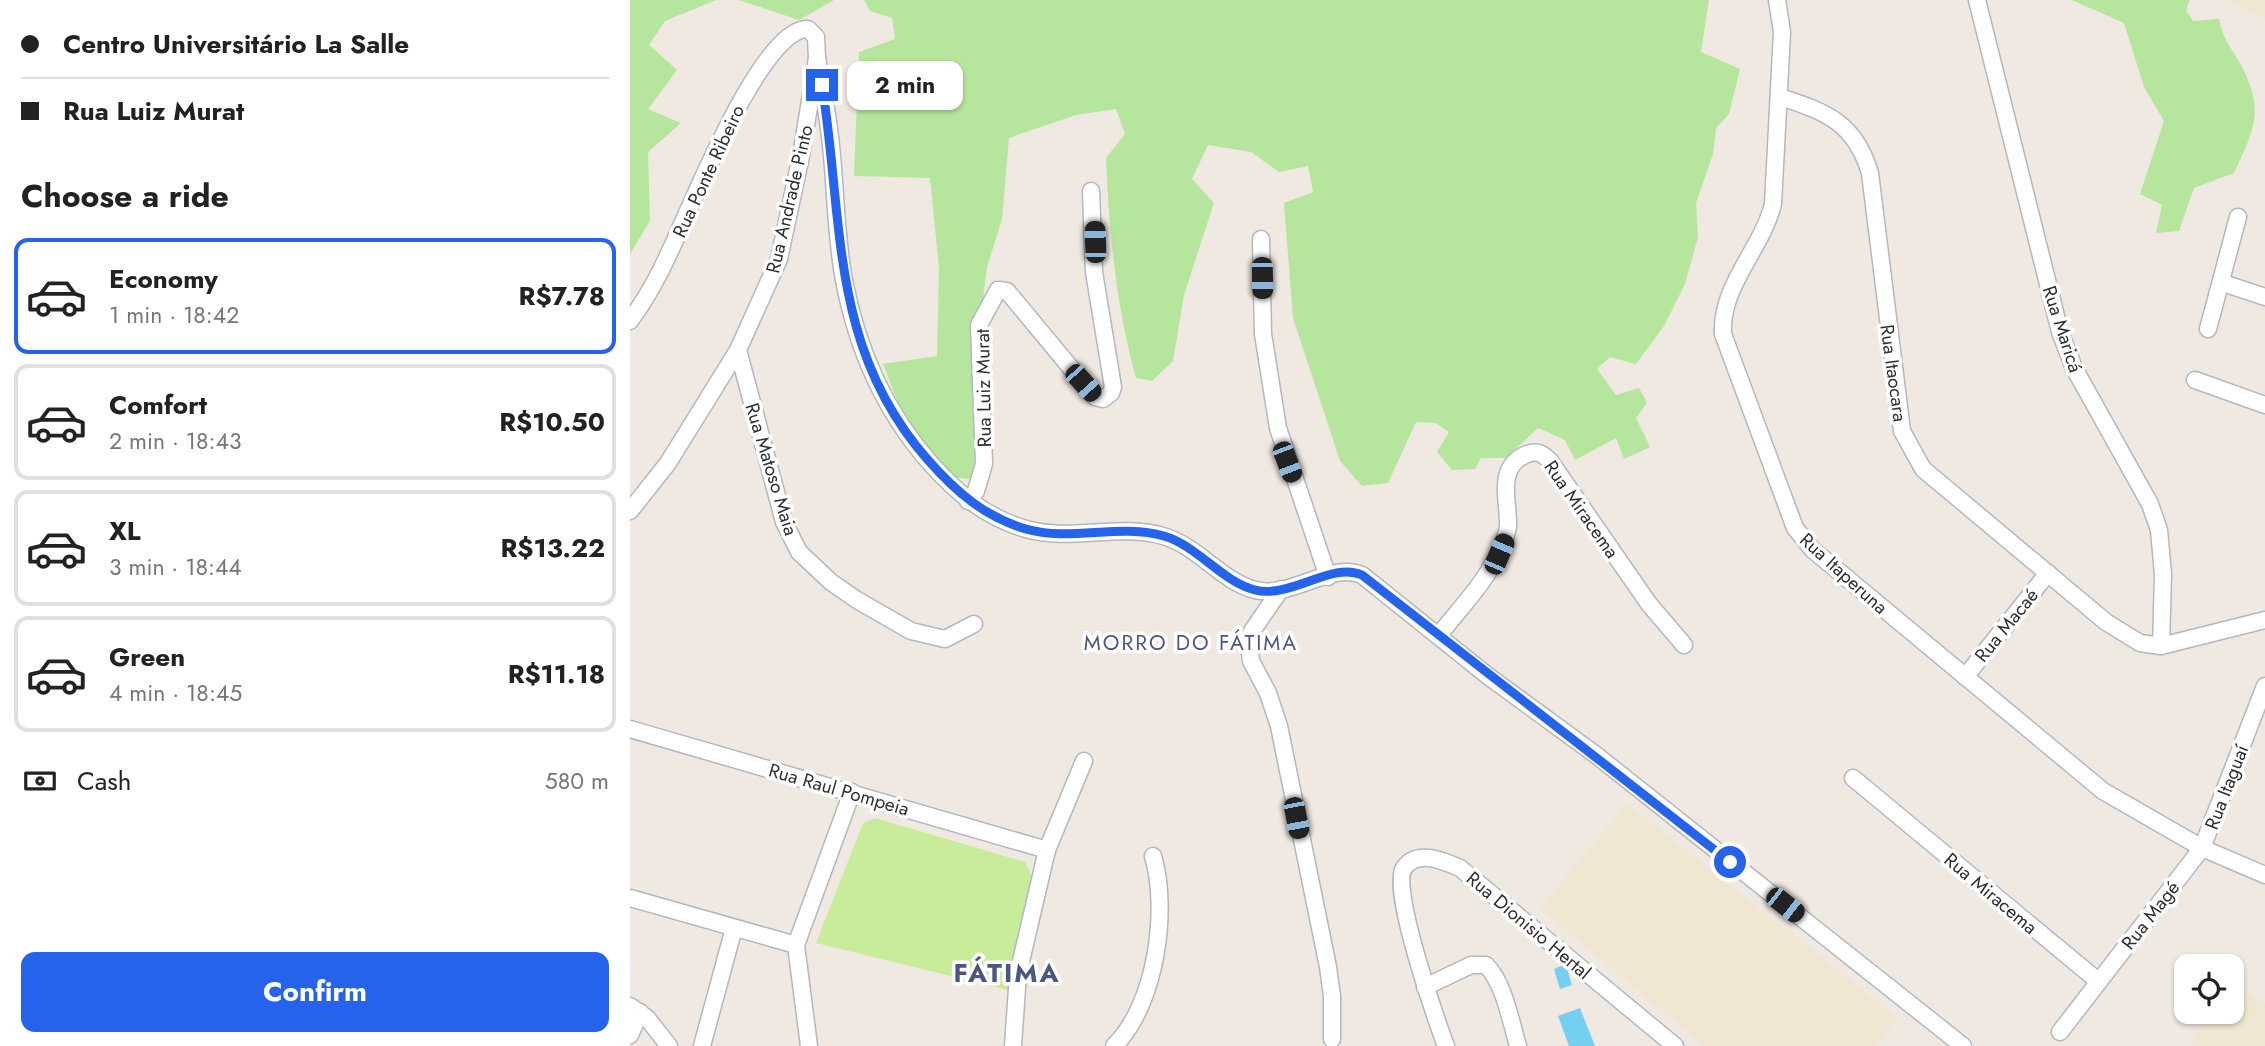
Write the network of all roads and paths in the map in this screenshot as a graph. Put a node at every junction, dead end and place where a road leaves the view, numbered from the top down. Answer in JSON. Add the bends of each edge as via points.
{"nodes":[{"id":1,"x":1777,"y":0,"type":"edge"},
{"id":2,"x":1977,"y":0,"type":"edge"},
{"id":3,"x":817,"y":58,"type":"junction"},
{"id":4,"x":1780,"y":97,"type":"junction"},
{"id":5,"x":1091,"y":191,"type":"dead end"},
{"id":6,"x":2238,"y":217,"type":"dead end"},
{"id":7,"x":1261,"y":239,"type":"dead end"},
{"id":8,"x":2223,"y":283,"type":"junction"},
{"id":9,"x":2265,"y":297,"type":"edge"},
{"id":10,"x":630,"y":321,"type":"edge"},
{"id":11,"x":2208,"y":329,"type":"dead end"},
{"id":12,"x":737,"y":350,"type":"junction"},
{"id":13,"x":2195,"y":380,"type":"dead end"},
{"id":14,"x":2265,"y":405,"type":"edge"},
{"id":15,"x":968,"y":501,"type":"junction"},
{"id":16,"x":630,"y":511,"type":"edge"},
{"id":17,"x":2048,"y":573,"type":"junction"},
{"id":18,"x":1328,"y":577,"type":"junction"},
{"id":19,"x":1281,"y":589,"type":"junction"},
{"id":20,"x":2265,"y":620,"type":"edge"},
{"id":21,"x":974,"y":624,"type":"dead end"},
{"id":22,"x":1439,"y":635,"type":"junction"},
{"id":23,"x":1684,"y":645,"type":"dead end"},
{"id":24,"x":2161,"y":646,"type":"junction"},
{"id":25,"x":1965,"y":677,"type":"junction"},
{"id":26,"x":2265,"y":686,"type":"edge"},
{"id":27,"x":630,"y":729,"type":"edge"},
{"id":28,"x":1084,"y":761,"type":"dead end"},
{"id":29,"x":1853,"y":778,"type":"dead end"},
{"id":30,"x":852,"y":792,"type":"junction"},
{"id":31,"x":2202,"y":848,"type":"junction"},
{"id":32,"x":1047,"y":850,"type":"junction"},
{"id":33,"x":1153,"y":856,"type":"dead end"},
{"id":34,"x":2265,"y":875,"type":"edge"},
{"id":35,"x":630,"y":898,"type":"edge"},
{"id":36,"x":734,"y":928,"type":"junction"},
{"id":37,"x":796,"y":945,"type":"junction"},
{"id":38,"x":2098,"y":981,"type":"junction"},
{"id":39,"x":1425,"y":987,"type":"junction"},
{"id":40,"x":635,"y":1009,"type":"edge"},
{"id":41,"x":2060,"y":1032,"type":"dead end"},
{"id":42,"x":630,"y":1035,"type":"edge"},
{"id":43,"x":1332,"y":1039,"type":"dead end"},
{"id":44,"x":669,"y":1046,"type":"edge"},
{"id":45,"x":702,"y":1046,"type":"edge"},
{"id":46,"x":809,"y":1046,"type":"edge"},
{"id":47,"x":1013,"y":1046,"type":"edge"},
{"id":48,"x":1114,"y":1046,"type":"edge"},
{"id":49,"x":1446,"y":1046,"type":"edge"},
{"id":50,"x":1518,"y":1046,"type":"edge"},
{"id":51,"x":1675,"y":1046,"type":"edge"},
{"id":52,"x":1963,"y":1046,"type":"edge"}],
"edges":[{"from":1,"to":4,"type":"street","via":[[1782,32]]},
{"from":2,"to":24,"type":"street","name":"Rua Maricá","via":[[2060,332],[2074,368],[2150,504],[2159,530]]},
{"from":3,"to":10,"type":"street","name":"Rua Ponte Ribeiro","via":[[816,37],[808,29],[799,30],[774,53],[743,96],[659,274]]},
{"from":3,"to":12,"type":"street","name":"Rua Andrade Pinto","via":[[779,259]]},
{"from":3,"to":15,"type":"street","via":[[831,138],[843,278],[864,352],[884,400],[914,444]]},
{"from":4,"to":17,"type":"street","name":"Rua Itaocara","via":[[1829,116],[1863,150],[1870,173],[1902,431],[1913,456]]},
{"from":4,"to":25,"type":"street","name":"Rua Itaperuna","via":[[1773,204],[1723,310],[1723,334],[1788,513],[1801,537]]},
{"from":5,"to":15,"type":"street","name":"Rua Luiz Murat","via":[[1094,272],[1111,393],[1103,399],[1095,397],[1007,291],[999,290],[979,325],[984,464]]},
{"from":6,"to":8,"type":"street"},
{"from":7,"to":18,"type":"street","via":[[1263,334],[1278,428]]},
{"from":8,"to":9,"type":"street"},
{"from":8,"to":11,"type":"street"},
{"from":12,"to":16,"type":"street","name":"Rua Andrade Pinto","via":[[668,463]]},
{"from":12,"to":21,"type":"street","name":"Rua Matoso Maia","via":[[784,522],[799,551],[843,591],[911,631],[946,639]]},
{"from":13,"to":14,"type":"street"},
{"from":15,"to":19,"type":"street","via":[[1013,524],[1050,534],[1166,537],[1249,587]]},
{"from":17,"to":24,"type":"street","name":"Rua Itaocara","via":[[2124,636]]},
{"from":17,"to":25,"type":"street","name":"Rua Macaé"},
{"from":18,"to":19,"type":"street"},
{"from":18,"to":22,"type":"street","via":[[1340,570],[1362,575]]},
{"from":19,"to":43,"type":"street","via":[[1252,631],[1250,652],[1279,726],[1328,967]]},
{"from":20,"to":24,"type":"street","name":"Rua Itaocara"},
{"from":22,"to":23,"type":"street","name":"Rua Miracema","via":[[1499,554],[1508,526],[1506,477],[1515,462],[1533,452],[1550,461],[1649,604]]},
{"from":22,"to":52,"type":"street"},
{"from":25,"to":31,"type":"street","name":"Rua Itaperuna","via":[[2103,791]]},
{"from":26,"to":31,"type":"street","name":"Rua Itaguaí"},
{"from":27,"to":30,"type":"street","name":"Rua Raul Pompeia"},
{"from":28,"to":32,"type":"street"},
{"from":29,"to":38,"type":"street","name":"Rua Miracema"},
{"from":30,"to":32,"type":"street","name":"Rua Raul Pompeia"},
{"from":30,"to":37,"type":"street"},
{"from":31,"to":34,"type":"street","name":"Rua Itaperuna"},
{"from":31,"to":38,"type":"street","name":"Rua Magé"},
{"from":32,"to":47,"type":"street","via":[[1018,974]]},
{"from":33,"to":48,"type":"street","via":[[1159,874],[1158,932],[1146,995],[1129,1031]]},
{"from":35,"to":36,"type":"street"},
{"from":36,"to":37,"type":"street"},
{"from":36,"to":45,"type":"street"},
{"from":37,"to":46,"type":"street"},
{"from":38,"to":41,"type":"street","name":"Rua Magé"},
{"from":39,"to":49,"type":"street","name":"Rua Dionisio Hertal"},
{"from":39,"to":50,"type":"street","via":[[1471,965],[1486,965],[1492,970]]},
{"from":39,"to":51,"type":"street","name":"Rua Dionisio Hertal","via":[[1401,877],[1414,860],[1431,858],[1460,868]]},
{"from":40,"to":42,"type":"street"},
{"from":40,"to":44,"type":"street"}]}
